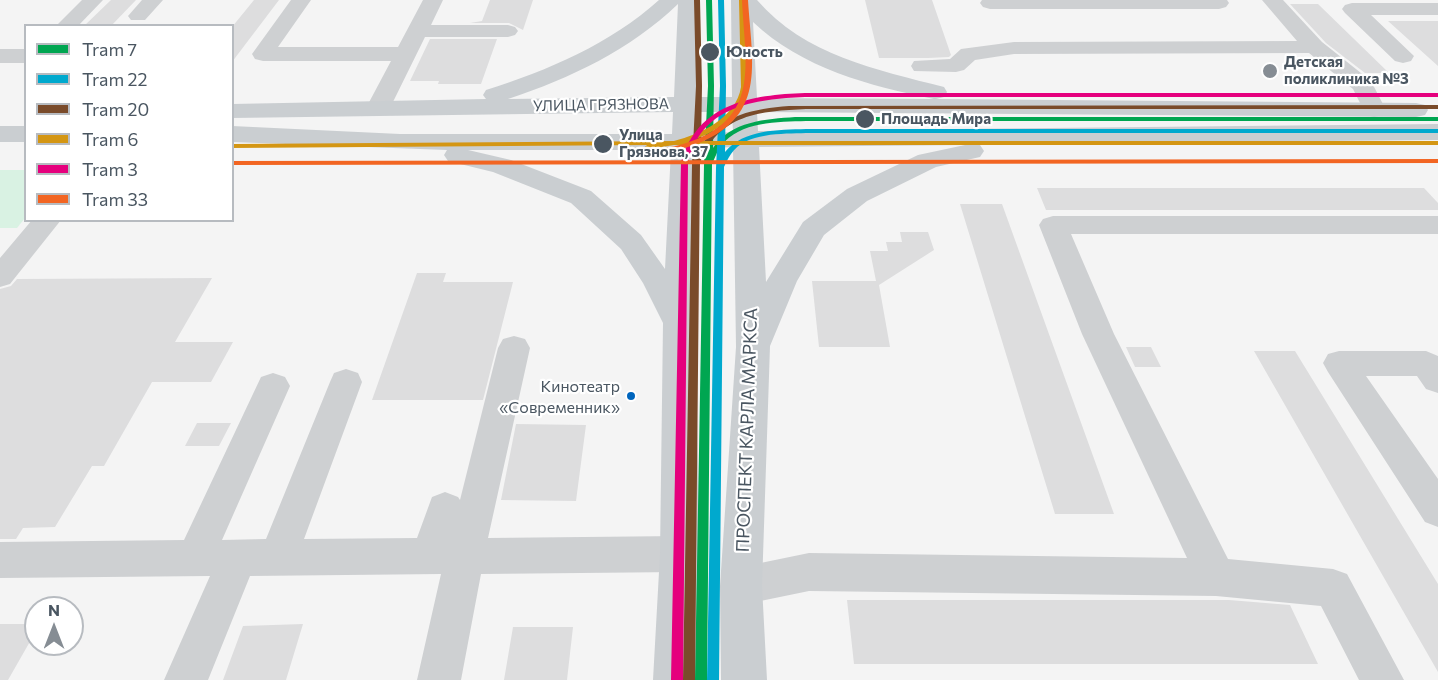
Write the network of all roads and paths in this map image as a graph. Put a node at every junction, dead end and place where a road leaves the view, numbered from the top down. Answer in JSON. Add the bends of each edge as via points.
{"nodes":[{"id":1,"x":93,"y":0,"type":"edge"},
{"id":2,"x":153,"y":0,"type":"edge"},
{"id":3,"x":301,"y":0,"type":"edge"},
{"id":4,"x":433,"y":0,"type":"edge"},
{"id":5,"x":671,"y":0,"type":"edge"},
{"id":6,"x":689,"y":0,"type":"edge"},
{"id":7,"x":741,"y":0,"type":"edge"},
{"id":8,"x":746,"y":0,"type":"edge"},
{"id":9,"x":1272,"y":0,"type":"edge"},
{"id":10,"x":1116,"y":1,"type":"edge"},
{"id":11,"x":1183,"y":2,"type":"edge"},
{"id":12,"x":1220,"y":3,"type":"dead end"},
{"id":13,"x":1438,"y":9,"type":"edge"},
{"id":14,"x":138,"y":16,"type":"dead end"},
{"id":15,"x":999,"y":20,"type":"edge"},
{"id":16,"x":68,"y":24,"type":"edge"},
{"id":17,"x":418,"y":31,"type":"junction"},
{"id":18,"x":508,"y":31,"type":"dead end"},
{"id":19,"x":1314,"y":47,"type":"junction"},
{"id":20,"x":406,"y":54,"type":"junction"},
{"id":21,"x":0,"y":56,"type":"edge"},
{"id":22,"x":24,"y":56,"type":"edge"},
{"id":23,"x":1403,"y":56,"type":"dead end"},
{"id":24,"x":922,"y":66,"type":"dead end"},
{"id":25,"x":685,"y":104,"type":"junction"},
{"id":26,"x":744,"y":104,"type":"junction"},
{"id":27,"x":425,"y":107,"type":"junction"},
{"id":28,"x":1022,"y":107,"type":"junction"},
{"id":29,"x":378,"y":108,"type":"junction"},
{"id":30,"x":1374,"y":110,"type":"junction"},
{"id":31,"x":1438,"y":110,"type":"edge"},
{"id":32,"x":234,"y":111,"type":"edge"},
{"id":33,"x":0,"y":114,"type":"edge"},
{"id":34,"x":24,"y":114,"type":"edge"},
{"id":35,"x":1438,"y":132,"type":"edge"},
{"id":36,"x":24,"y":134,"type":"edge"},
{"id":37,"x":234,"y":134,"type":"edge"},
{"id":38,"x":0,"y":135,"type":"edge"},
{"id":39,"x":1035,"y":137,"type":"junction"},
{"id":40,"x":746,"y":139,"type":"junction"},
{"id":41,"x":400,"y":142,"type":"junction"},
{"id":42,"x":684,"y":142,"type":"junction"},
{"id":43,"x":46,"y":222,"type":"edge"},
{"id":44,"x":1438,"y":225,"type":"edge"},
{"id":45,"x":0,"y":277,"type":"edge"},
{"id":46,"x":679,"y":323,"type":"junction"},
{"id":47,"x":753,"y":347,"type":"junction"},
{"id":48,"x":514,"y":348,"type":"dead end"},
{"id":49,"x":1438,"y":380,"type":"edge"},
{"id":50,"x":346,"y":382,"type":"dead end"},
{"id":51,"x":273,"y":387,"type":"dead end"},
{"id":52,"x":445,"y":509,"type":"dead end"},
{"id":53,"x":1438,"y":510,"type":"edge"},
{"id":54,"x":680,"y":554,"type":"junction"},
{"id":55,"x":448,"y":556,"type":"junction"},
{"id":56,"x":195,"y":558,"type":"junction"},
{"id":57,"x":238,"y":558,"type":"junction"},
{"id":58,"x":279,"y":558,"type":"junction"},
{"id":59,"x":0,"y":560,"type":"edge"},
{"id":60,"x":1216,"y":577,"type":"junction"},
{"id":61,"x":741,"y":586,"type":"junction"},
{"id":62,"x":186,"y":680,"type":"edge"},
{"id":63,"x":439,"y":680,"type":"edge"},
{"id":64,"x":676,"y":680,"type":"edge"},
{"id":65,"x":744,"y":680,"type":"edge"},
{"id":66,"x":1382,"y":680,"type":"edge"}],
"edges":[{"from":1,"to":16,"type":"street"},
{"from":2,"to":14,"type":"street"},
{"from":3,"to":20,"type":"street","via":[[262,54]]},
{"from":4,"to":17,"type":"street"},
{"from":5,"to":27,"type":"main road","via":[[656,16],[625,37],[560,72],[493,95]]},
{"from":6,"to":25,"type":"main road"},
{"from":7,"to":26,"type":"main road","name":"ПРОСПЕКТ КАРЛА МАРКСА"},
{"from":8,"to":28,"type":"main road","via":[[755,14],[783,37],[874,78]]},
{"from":9,"to":19,"type":"street"},
{"from":10,"to":11,"type":"street"},
{"from":10,"to":15,"type":"street"},
{"from":11,"to":12,"type":"street"},
{"from":13,"to":23,"type":"street","via":[[1352,9]]},
{"from":15,"to":19,"type":"street"},
{"from":15,"to":24,"type":"street","via":[[956,65]]},
{"from":17,"to":18,"type":"street"},
{"from":17,"to":20,"type":"street"},
{"from":19,"to":30,"type":"street","via":[[1364,86]]},
{"from":20,"to":29,"type":"street"},
{"from":21,"to":22,"type":"street"},
{"from":25,"to":26,"type":"main road","name":"УЛИЦА ГРЯЗНОВА"},
{"from":25,"to":27,"type":"main road","name":"УЛИЦА ГРЯЗНОВА"},
{"from":25,"to":42,"type":"main road"},
{"from":26,"to":28,"type":"main road","name":"УЛИЦА ГРЯЗНОВА"},
{"from":26,"to":40,"type":"main road","name":"ПРОСПЕКТ КАРЛА МАРКСА"},
{"from":27,"to":29,"type":"main road","name":"УЛИЦА ГРЯЗНОВА"},
{"from":28,"to":30,"type":"main road","name":"УЛИЦА ГРЯЗНОВА"},
{"from":29,"to":32,"type":"main road","name":"УЛИЦА ГРЯЗНОВА"},
{"from":30,"to":31,"type":"main road","name":"УЛИЦА ГРЯЗНОВА"},
{"from":33,"to":34,"type":"main road"},
{"from":35,"to":39,"type":"main road","name":"УЛИЦА ГРЯЗНОВА"},
{"from":36,"to":38,"type":"main road"},
{"from":37,"to":41,"type":"main road","name":"УЛИЦА ГРЯЗНОВА"},
{"from":39,"to":40,"type":"main road","name":"УЛИЦА ГРЯЗНОВА"},
{"from":39,"to":47,"type":"main road","via":[[927,161],[857,195],[813,230],[782,281]]},
{"from":40,"to":42,"type":"main road","name":"УЛИЦА ГРЯЗНОВА"},
{"from":40,"to":47,"type":"main road","name":"ПРОСПЕКТ КАРЛА МАРКСА"},
{"from":41,"to":42,"type":"main road","name":"УЛИЦА ГРЯЗНОВА"},
{"from":41,"to":46,"type":"main road","via":[[502,165],[581,197],[631,242]]},
{"from":42,"to":46,"type":"main road"},
{"from":43,"to":45,"type":"street"},
{"from":44,"to":60,"type":"street","via":[[1053,225],[1098,334]]},
{"from":46,"to":54,"type":"main road"},
{"from":47,"to":61,"type":"main road","name":"ПРОСПЕКТ КАРЛА МАРКСА"},
{"from":48,"to":55,"type":"street"},
{"from":49,"to":53,"type":"street","via":[[1426,364],[1339,363]]},
{"from":50,"to":58,"type":"street"},
{"from":51,"to":56,"type":"street"},
{"from":52,"to":55,"type":"street"},
{"from":54,"to":55,"type":"street"},
{"from":54,"to":64,"type":"main road"},
{"from":55,"to":58,"type":"street"},
{"from":55,"to":63,"type":"street"},
{"from":56,"to":57,"type":"street"},
{"from":56,"to":59,"type":"street"},
{"from":57,"to":58,"type":"street"},
{"from":57,"to":62,"type":"street"},
{"from":60,"to":61,"type":"street","via":[[809,572]]},
{"from":60,"to":66,"type":"street","via":[[1333,588]]},
{"from":61,"to":65,"type":"main road","name":"ПРОСПЕКТ КАРЛА МАРКСА"}]}
